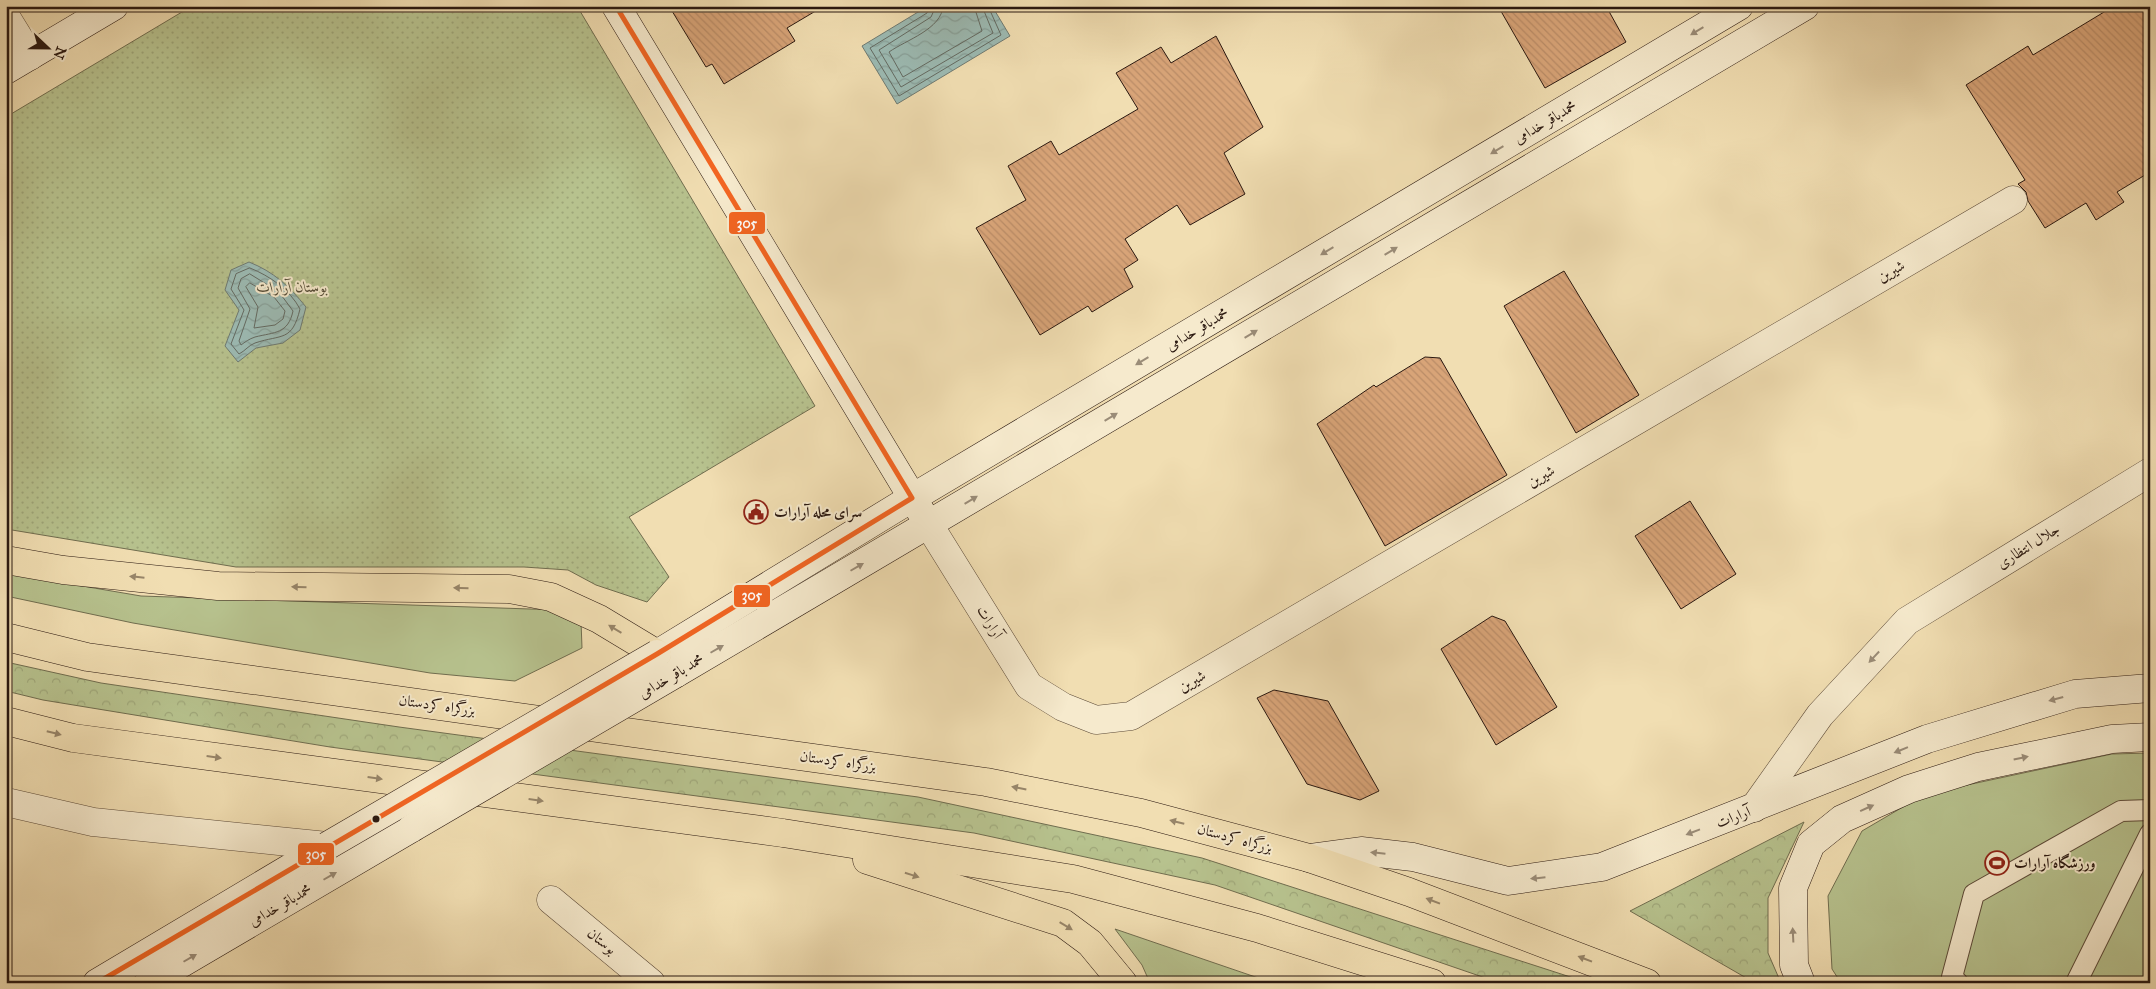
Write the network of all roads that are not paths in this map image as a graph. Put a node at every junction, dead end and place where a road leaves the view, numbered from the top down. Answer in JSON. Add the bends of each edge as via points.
{"nodes":[{"id":1,"x":114,"y":6,"type":"edge"},
{"id":2,"x":616,"y":6,"type":"edge"},
{"id":3,"x":1738,"y":6,"type":"edge"},
{"id":4,"x":1805,"y":6,"type":"edge"},
{"id":5,"x":6,"y":17,"type":"edge"},
{"id":6,"x":30,"y":56,"type":"junction"},
{"id":7,"x":6,"y":70,"type":"edge"},
{"id":8,"x":2013,"y":200,"type":"dead end"},
{"id":9,"x":2150,"y":472,"type":"edge"},
{"id":10,"x":912,"y":498,"type":"junction"},
{"id":11,"x":929,"y":525,"type":"junction"},
{"id":12,"x":6,"y":560,"type":"edge"},
{"id":13,"x":6,"y":637,"type":"edge"},
{"id":14,"x":666,"y":664,"type":"junction"},
{"id":15,"x":2150,"y":688,"type":"edge"},
{"id":16,"x":619,"y":692,"type":"junction"},
{"id":17,"x":1063,"y":707,"type":"joint"},
{"id":18,"x":6,"y":721,"type":"edge"},
{"id":19,"x":2150,"y":737,"type":"edge"},
{"id":20,"x":6,"y":802,"type":"edge"},
{"id":21,"x":1754,"y":808,"type":"junction"},
{"id":22,"x":2150,"y":810,"type":"edge"},
{"id":23,"x":412,"y":828,"type":"joint"},
{"id":24,"x":783,"y":833,"type":"junction"},
{"id":25,"x":2150,"y":834,"type":"edge"},
{"id":26,"x":327,"y":846,"type":"junction"},
{"id":27,"x":1309,"y":858,"type":"junction"},
{"id":28,"x":551,"y":900,"type":"dead end"},
{"id":29,"x":97,"y":983,"type":"edge"},
{"id":30,"x":148,"y":983,"type":"edge"},
{"id":31,"x":651,"y":983,"type":"edge"},
{"id":32,"x":1123,"y":983,"type":"edge"},
{"id":33,"x":1432,"y":983,"type":"edge"},
{"id":34,"x":1647,"y":983,"type":"edge"},
{"id":35,"x":1801,"y":983,"type":"edge"},
{"id":36,"x":1958,"y":983,"type":"edge"},
{"id":37,"x":2076,"y":983,"type":"edge"}],
"edges":[{"from":1,"to":6,"type":"main road"},
{"from":2,"to":10,"type":"main road","name":"آرارات"},
{"from":3,"to":10,"type":"main road","name":"محمدباقر خدامی","one_way":true},
{"from":11,"to":4,"type":"main road","one_way":true},
{"from":5,"to":6,"type":"main road"},
{"from":6,"to":7,"type":"main road"},
{"from":8,"to":17,"type":"main road","name":"شیرین","via":[[1131,716],[1096,720]]},
{"from":9,"to":21,"type":"main road","name":"جلال انتظاری","one_way":true,"via":[[1907,621],[1820,715]]},
{"from":10,"to":11,"type":"main road","name":"آرارات"},
{"from":10,"to":14,"type":"main road","name":"محمدباقر خدامی"},
{"from":14,"to":11,"type":"main road","name":"محمد باقر خدامی","one_way":true},
{"from":11,"to":17,"type":"main road","name":"آرارات","via":[[1029,686]]},
{"from":14,"to":12,"type":"highway","one_way":true,"via":[[599,619],[551,597],[509,589],[218,586],[63,570]]},
{"from":27,"to":13,"type":"highway","name":"بزرگراه کردستان","one_way":true,"via":[[1141,813],[986,782],[87,657]]},
{"from":14,"to":16,"type":"main road","name":"محمد باقر خدامی","bridge":true},
{"from":15,"to":21,"type":"main road","name":"آرارات","one_way":true,"via":[[2074,694],[1927,739]]},
{"from":16,"to":23,"type":"main road","name":"محمد باقر خدامی","bridge":true},
{"from":16,"to":26,"type":"main road","name":"محمد باقر خدامی","bridge":true},
{"from":18,"to":24,"type":"highway","one_way":true,"via":[[73,738]]},
{"from":35,"to":19,"type":"main road","one_way":true,"via":[[1794,965],[1793,888],[1811,844],[1842,819],[1909,790],[1978,767],[2112,738]]},
{"from":20,"to":26,"type":"main road","via":[[93,822]]},
{"from":21,"to":27,"type":"main road","name":"آرارات","one_way":true,"via":[[1602,867],[1546,877],[1508,881],[1413,857],[1361,851]]},
{"from":22,"to":36,"type":"lane","via":[[2121,811],[1974,894],[1952,977]]},
{"from":30,"to":23,"type":"main road","name":"محمدباقر خدامی","one_way":true},
{"from":24,"to":32,"type":"highway","one_way":true,"via":[[1063,924],[1090,943]]},
{"from":24,"to":33,"type":"highway","via":[[1073,879],[1257,928]]},
{"from":25,"to":37,"type":"lane"},
{"from":26,"to":29,"type":"main road","name":"محمدباقر خدامی"},
{"from":34,"to":27,"type":"highway","name":"بزرگراه کردستان","one_way":true,"via":[[1409,892]]},
{"from":28,"to":31,"type":"main road","name":"بوستان"}]}
